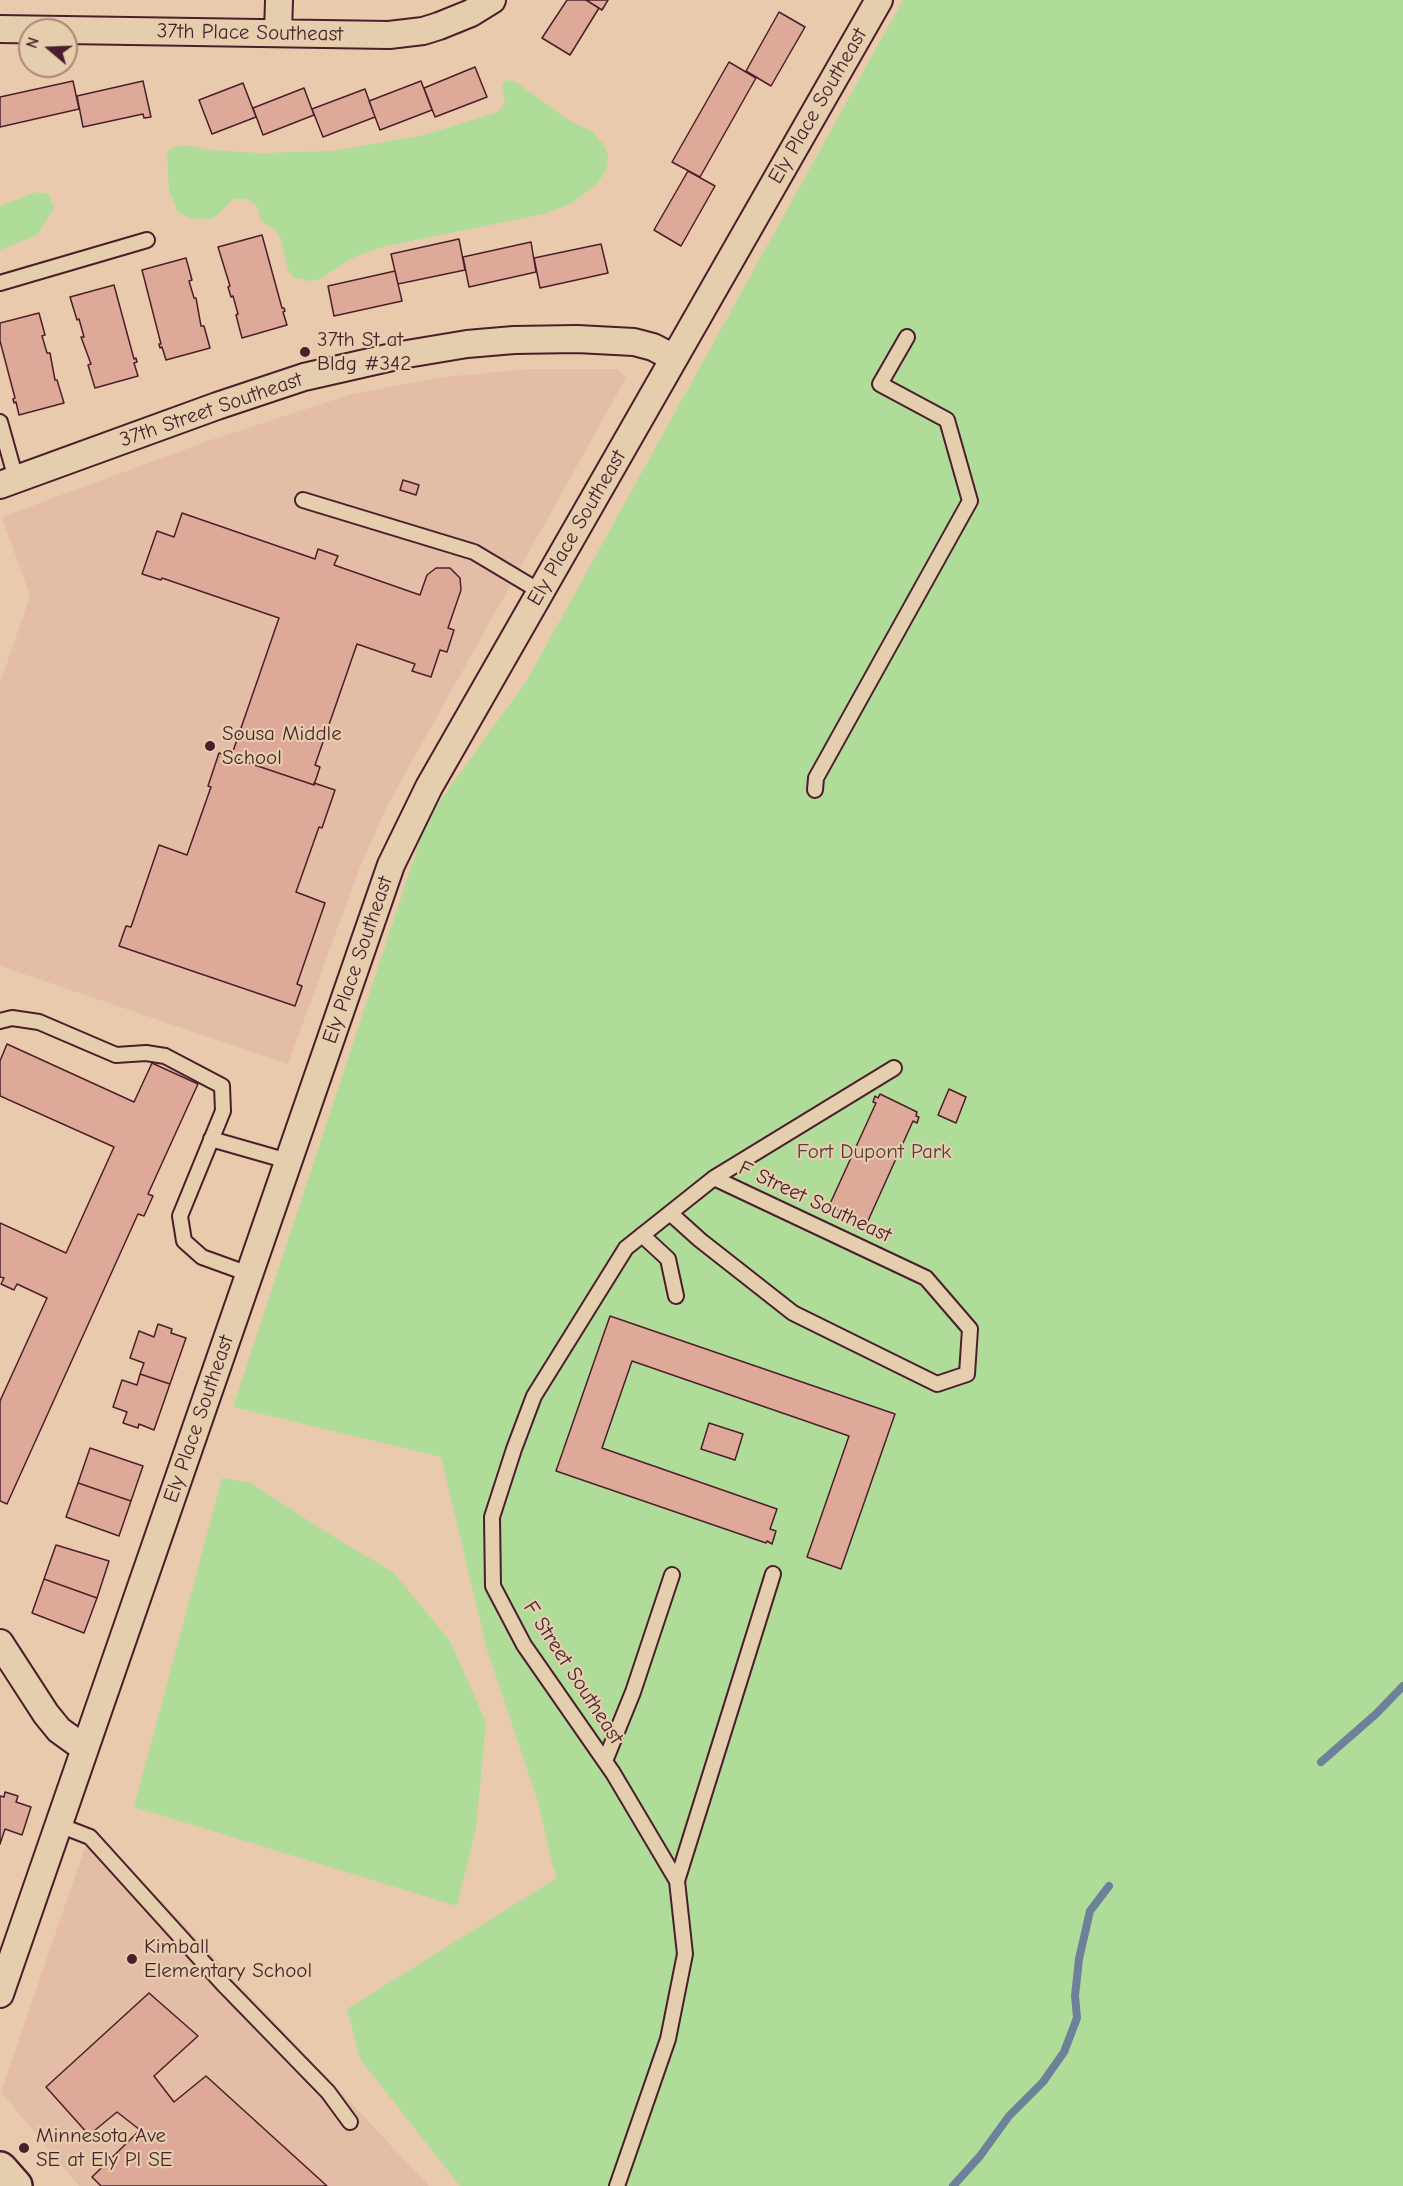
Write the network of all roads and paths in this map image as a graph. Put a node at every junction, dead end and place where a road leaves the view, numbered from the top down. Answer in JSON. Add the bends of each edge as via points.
{"nodes":[{"id":1,"x":279,"y":0,"type":"edge"},
{"id":2,"x":492,"y":0,"type":"edge"},
{"id":3,"x":879,"y":0,"type":"edge"},
{"id":4,"x":0,"y":29,"type":"edge"},
{"id":5,"x":279,"y":33,"type":"junction"},
{"id":6,"x":147,"y":240,"type":"dead end"},
{"id":7,"x":0,"y":283,"type":"edge"},
{"id":8,"x":907,"y":337,"type":"dead end"},
{"id":9,"x":674,"y":358,"type":"junction"},
{"id":10,"x":0,"y":422,"type":"edge"},
{"id":11,"x":8,"y":482,"type":"edge"},
{"id":12,"x":303,"y":500,"type":"dead end"},
{"id":13,"x":541,"y":592,"type":"junction"},
{"id":14,"x":815,"y":790,"type":"dead end"},
{"id":15,"x":0,"y":1021,"type":"edge"},
{"id":16,"x":894,"y":1068,"type":"dead end"},
{"id":17,"x":211,"y":1139,"type":"junction"},
{"id":18,"x":288,"y":1161,"type":"junction"},
{"id":19,"x":714,"y":1178,"type":"junction"},
{"id":20,"x":670,"y":1213,"type":"junction"},
{"id":21,"x":642,"y":1235,"type":"junction"},
{"id":22,"x":249,"y":1274,"type":"junction"},
{"id":23,"x":676,"y":1296,"type":"dead end"},
{"id":24,"x":773,"y":1574,"type":"dead end"},
{"id":25,"x":672,"y":1575,"type":"dead end"},
{"id":26,"x":0,"y":1643,"type":"edge"},
{"id":27,"x":84,"y":1749,"type":"junction"},
{"id":28,"x":605,"y":1761,"type":"junction"},
{"id":29,"x":59,"y":1825,"type":"junction"},
{"id":30,"x":677,"y":1881,"type":"junction"},
{"id":31,"x":0,"y":1994,"type":"edge"},
{"id":32,"x":351,"y":2122,"type":"dead end"},
{"id":33,"x":0,"y":2169,"type":"edge"},
{"id":34,"x":15,"y":2186,"type":"edge"},
{"id":35,"x":617,"y":2186,"type":"edge"}],
"edges":[{"from":1,"to":5,"type":"street"},
{"from":2,"to":5,"type":"street","name":"37th Place Southeast","via":[[456,21],[406,34]]},
{"from":3,"to":9,"type":"street","name":"Ely Place Southeast"},
{"from":4,"to":5,"type":"street","name":"37th Place Southeast"},
{"from":6,"to":7,"type":"lane"},
{"from":8,"to":14,"type":"lane","via":[[880,384],[947,420],[970,501],[816,778]]},
{"from":9,"to":11,"type":"street","name":"37th Street Southeast","via":[[634,342],[585,339],[498,341],[401,355],[304,377]]},
{"from":9,"to":13,"type":"street","name":"Ely Place Southeast"},
{"from":10,"to":11,"type":"lane"},
{"from":12,"to":13,"type":"lane","via":[[474,552]]},
{"from":13,"to":18,"type":"street","name":"Ely Place Southeast","via":[[415,812],[391,865]]},
{"from":15,"to":17,"type":"lane","via":[[12,1017],[39,1022],[116,1055],[165,1056],[222,1086],[223,1111]]},
{"from":16,"to":19,"type":"lane"},
{"from":17,"to":18,"type":"lane"},
{"from":17,"to":22,"type":"lane","via":[[180,1216],[184,1241],[202,1257]]},
{"from":18,"to":22,"type":"street","name":"Ely Place Southeast"},
{"from":19,"to":20,"type":"lane","name":"F Street Southeast"},
{"from":19,"to":20,"type":"lane","name":"F Street Southeast","via":[[926,1278],[970,1329],[967,1374],[938,1384],[793,1313]]},
{"from":20,"to":21,"type":"lane","name":"F Street Southeast"},
{"from":21,"to":23,"type":"lane","via":[[668,1259]]},
{"from":21,"to":28,"type":"lane","name":"F Street Southeast","via":[[626,1248],[534,1396],[492,1517],[493,1586],[524,1645]]},
{"from":22,"to":27,"type":"street","name":"Ely Place Southeast"},
{"from":24,"to":30,"type":"lane"},
{"from":25,"to":28,"type":"lane"},
{"from":26,"to":27,"type":"street","via":[[46,1714]]},
{"from":27,"to":29,"type":"street","name":"Ely Place Southeast"},
{"from":28,"to":30,"type":"lane","name":"F Street Southeast"},
{"from":29,"to":31,"type":"street","name":"Ely Place Southeast"},
{"from":29,"to":32,"type":"lane","via":[[90,1837],[223,1984],[328,2092]]},
{"from":30,"to":35,"type":"lane","name":"F Street Southeast","via":[[685,1954],[668,2039]]},
{"from":33,"to":34,"type":"main road"}]}
